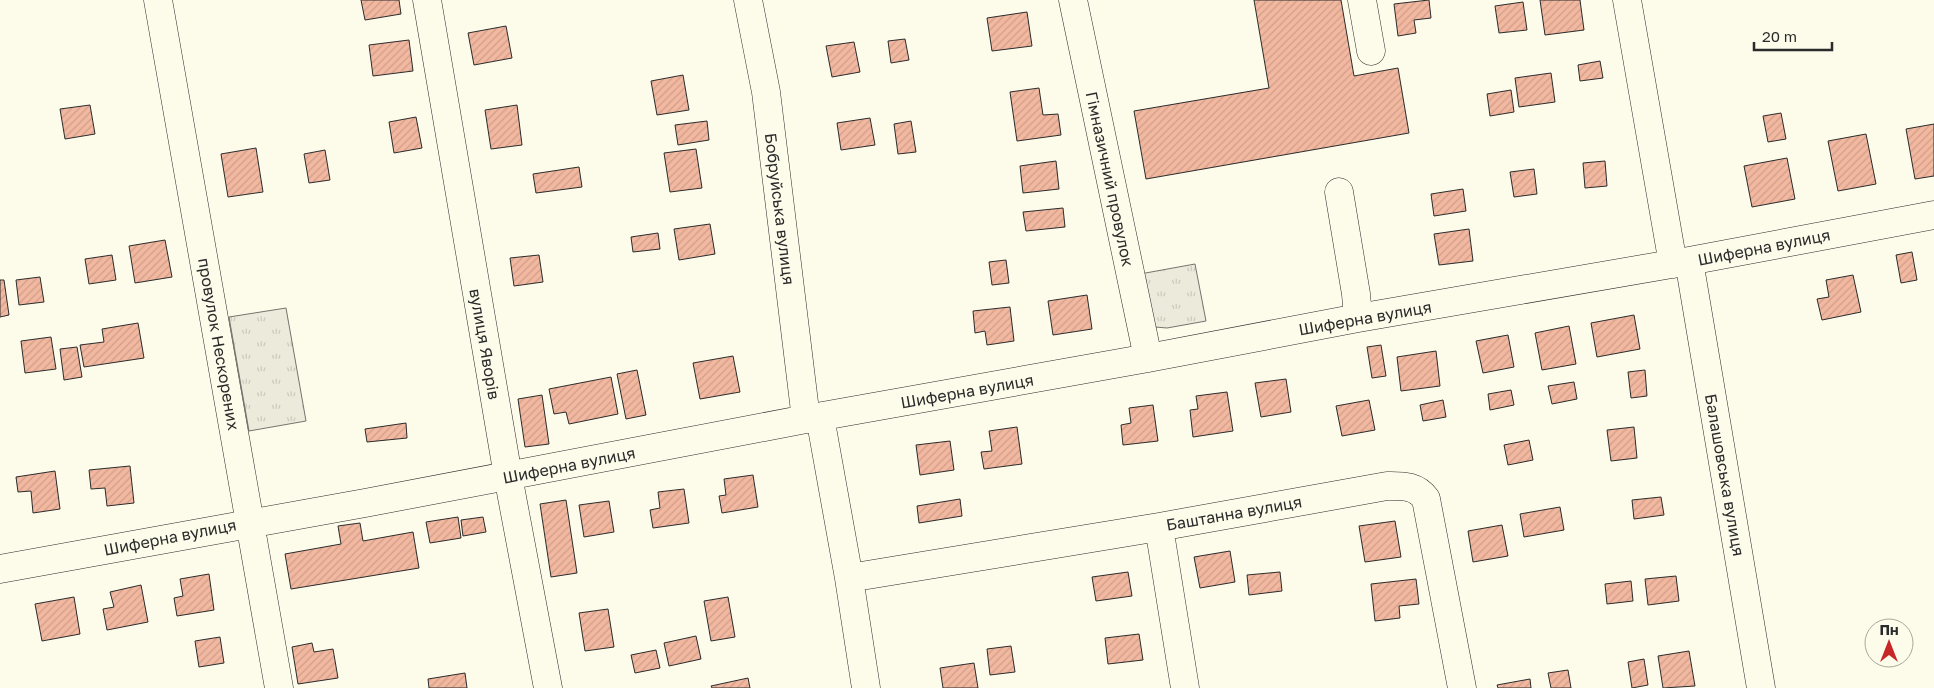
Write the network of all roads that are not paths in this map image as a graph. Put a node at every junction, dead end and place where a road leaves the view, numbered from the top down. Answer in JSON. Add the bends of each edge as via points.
{"nodes":[{"id":1,"x":158,"y":0,"type":"edge"},
{"id":2,"x":427,"y":0,"type":"edge"},
{"id":3,"x":748,"y":0,"type":"edge"},
{"id":4,"x":1073,"y":0,"type":"edge"},
{"id":5,"x":1362,"y":0,"type":"edge"},
{"id":6,"x":1627,"y":0,"type":"edge"},
{"id":7,"x":1371,"y":51,"type":"dead end"},
{"id":8,"x":1339,"y":192,"type":"dead end"},
{"id":9,"x":1934,"y":215,"type":"edge"},
{"id":10,"x":1681,"y":262,"type":"junction"},
{"id":11,"x":1358,"y":318,"type":"junction"},
{"id":12,"x":1148,"y":358,"type":"junction"},
{"id":13,"x":813,"y":418,"type":"junction"},
{"id":14,"x":508,"y":476,"type":"junction"},
{"id":15,"x":250,"y":523,"type":"junction"},
{"id":16,"x":1159,"y":527,"type":"junction"},
{"id":17,"x":0,"y":569,"type":"edge"},
{"id":18,"x":849,"y":578,"type":"junction"},
{"id":19,"x":280,"y":688,"type":"edge"},
{"id":20,"x":548,"y":688,"type":"edge"},
{"id":21,"x":866,"y":688,"type":"edge"},
{"id":22,"x":1185,"y":688,"type":"edge"},
{"id":23,"x":1462,"y":688,"type":"edge"},
{"id":24,"x":1761,"y":688,"type":"edge"}],
"edges":[{"from":1,"to":15,"type":"street","name":"провулок Нескорених"},
{"from":2,"to":14,"type":"street","name":"вулиця Яворів"},
{"from":3,"to":13,"type":"street","name":"Бобруйська вулиця","via":[[766,92]]},
{"from":4,"to":12,"type":"street","name":"Гімназичний провулок"},
{"from":5,"to":7,"type":"street"},
{"from":6,"to":10,"type":"street","name":"Балашовська вулиця"},
{"from":8,"to":11,"type":"street"},
{"from":9,"to":10,"type":"street","name":"Шиферна вулиця"},
{"from":10,"to":11,"type":"street","name":"Шиферна вулиця"},
{"from":10,"to":24,"type":"street","name":"Балашовська вулиця"},
{"from":11,"to":12,"type":"street","name":"Шиферна вулиця"},
{"from":12,"to":13,"type":"street","name":"Шиферна вулиця"},
{"from":13,"to":14,"type":"street","name":"Шиферна вулиця"},
{"from":13,"to":18,"type":"street","name":"Бобруйська вулиця"},
{"from":14,"to":15,"type":"street","name":"Шиферна вулиця"},
{"from":14,"to":20,"type":"street","name":"вулиця Яворів"},
{"from":15,"to":17,"type":"street","name":"Шиферна вулиця"},
{"from":15,"to":19,"type":"street","name":"провулок Нескорених"},
{"from":16,"to":18,"type":"street","name":"Баштанна вулиця"},
{"from":16,"to":22,"type":"street"},
{"from":16,"to":23,"type":"street","name":"Баштанна вулиця","via":[[1387,486],[1414,488],[1426,499]]},
{"from":18,"to":21,"type":"street","name":"Бобруйська вулиця"}]}
